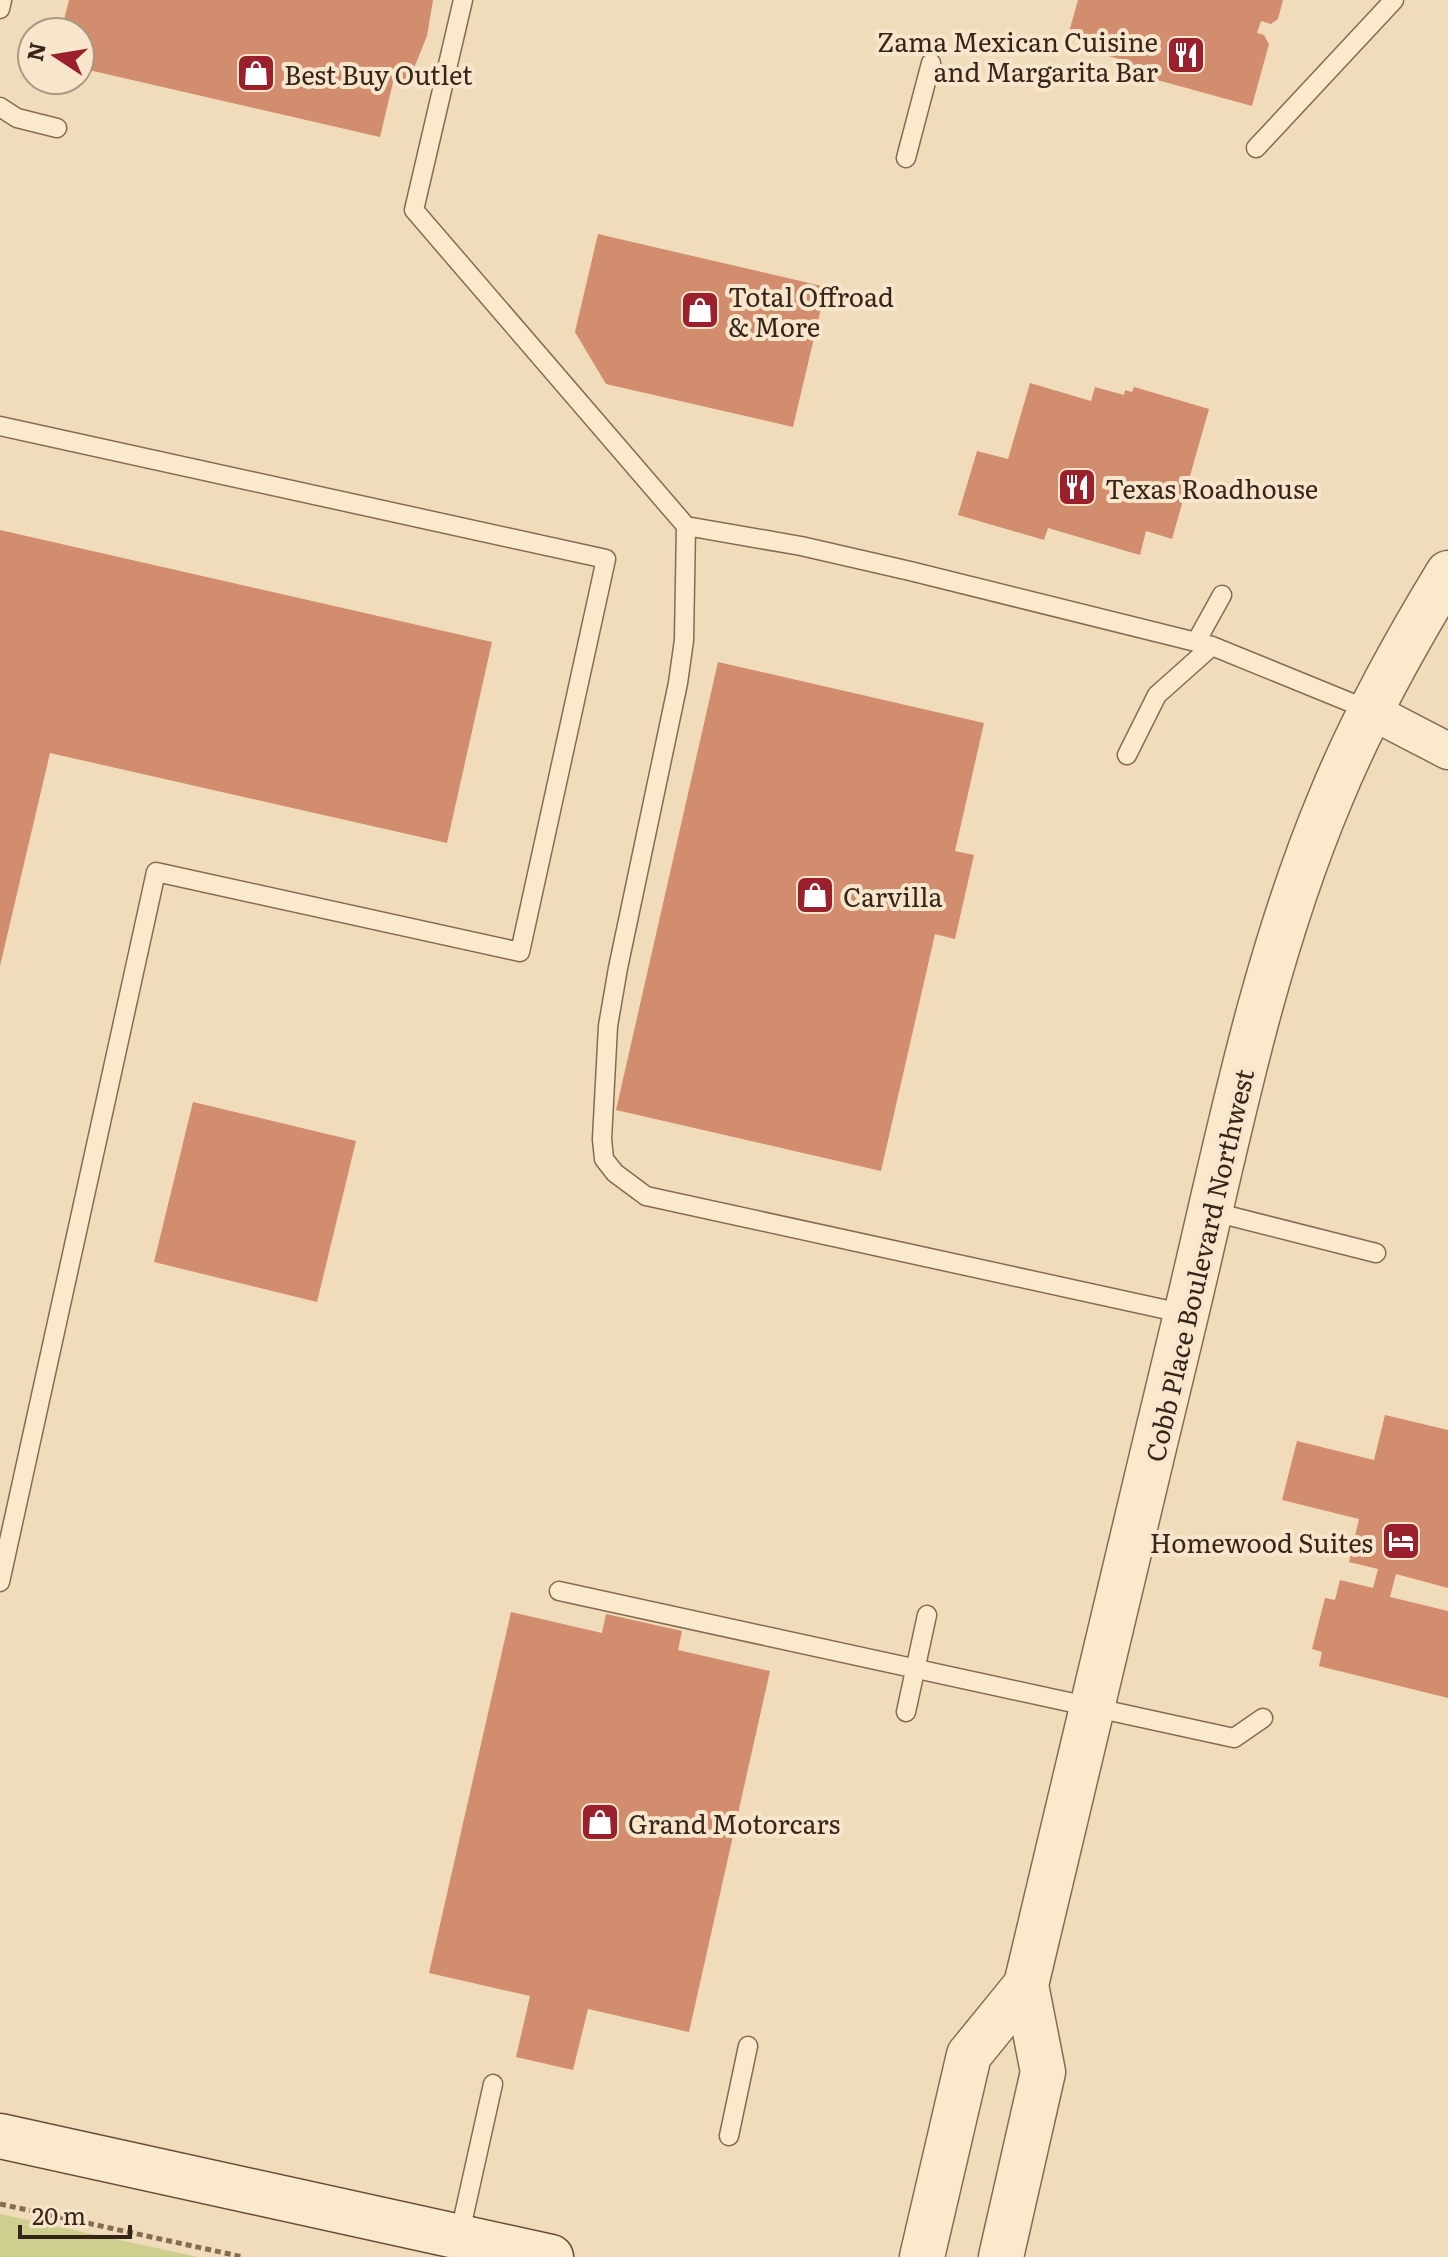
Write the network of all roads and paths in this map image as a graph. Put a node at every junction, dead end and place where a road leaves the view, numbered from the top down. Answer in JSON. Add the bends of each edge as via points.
{"nodes":[{"id":1,"x":2,"y":0,"type":"edge"},
{"id":2,"x":463,"y":0,"type":"edge"},
{"id":3,"x":1394,"y":0,"type":"edge"},
{"id":4,"x":0,"y":9,"type":"edge"},
{"id":5,"x":931,"y":63,"type":"dead end"},
{"id":6,"x":0,"y":107,"type":"edge"},
{"id":7,"x":57,"y":128,"type":"dead end"},
{"id":8,"x":1256,"y":148,"type":"dead end"},
{"id":9,"x":906,"y":158,"type":"dead end"},
{"id":10,"x":0,"y":426,"type":"edge"},
{"id":11,"x":686,"y":526,"type":"junction"},
{"id":12,"x":1448,"y":573,"type":"edge"},
{"id":13,"x":1222,"y":595,"type":"dead end"},
{"id":14,"x":1204,"y":644,"type":"junction"},
{"id":15,"x":1369,"y":710,"type":"junction"},
{"id":16,"x":1448,"y":751,"type":"edge"},
{"id":17,"x":1127,"y":755,"type":"dead end"},
{"id":18,"x":1210,"y":1211,"type":"junction"},
{"id":19,"x":1376,"y":1253,"type":"dead end"},
{"id":20,"x":1186,"y":1314,"type":"junction"},
{"id":21,"x":0,"y":1582,"type":"edge"},
{"id":22,"x":559,"y":1591,"type":"dead end"},
{"id":23,"x":927,"y":1615,"type":"dead end"},
{"id":24,"x":916,"y":1669,"type":"junction"},
{"id":25,"x":1091,"y":1708,"type":"junction"},
{"id":26,"x":906,"y":1712,"type":"dead end"},
{"id":27,"x":1263,"y":1718,"type":"dead end"},
{"id":28,"x":1026,"y":1985,"type":"junction"},
{"id":29,"x":748,"y":2046,"type":"dead end"},
{"id":30,"x":493,"y":2084,"type":"dead end"},
{"id":31,"x":0,"y":2136,"type":"edge"},
{"id":32,"x":729,"y":2136,"type":"dead end"},
{"id":33,"x":0,"y":2204,"type":"edge"},
{"id":34,"x":459,"y":2237,"type":"junction"},
{"id":35,"x":243,"y":2257,"type":"edge"},
{"id":36,"x":551,"y":2257,"type":"edge"},
{"id":37,"x":922,"y":2257,"type":"edge"},
{"id":38,"x":1001,"y":2257,"type":"edge"}],
"edges":[{"from":1,"to":4,"type":"lane"},
{"from":2,"to":11,"type":"lane","via":[[414,210]]},
{"from":3,"to":8,"type":"lane"},
{"from":5,"to":9,"type":"lane"},
{"from":6,"to":7,"type":"lane","via":[[17,118]]},
{"from":10,"to":21,"type":"lane","via":[[606,559],[520,952],[156,872]]},
{"from":11,"to":14,"type":"lane","via":[[801,546]]},
{"from":11,"to":20,"type":"lane","via":[[678,683],[608,1026],[604,1159],[646,1196]]},
{"from":12,"to":15,"type":"street","name":"Cobb Place Boulevard Northwest"},
{"from":13,"to":14,"type":"lane"},
{"from":14,"to":15,"type":"lane"},
{"from":14,"to":17,"type":"lane","via":[[1157,695]]},
{"from":15,"to":16,"type":"street"},
{"from":15,"to":18,"type":"street","name":"Cobb Place Boulevard Northwest","via":[[1300,879],[1252,1037]]},
{"from":18,"to":19,"type":"lane"},
{"from":18,"to":20,"type":"street","name":"Cobb Place Boulevard Northwest"},
{"from":20,"to":25,"type":"street","name":"Cobb Place Boulevard Northwest"},
{"from":22,"to":24,"type":"lane"},
{"from":23,"to":24,"type":"lane"},
{"from":24,"to":25,"type":"lane"},
{"from":24,"to":26,"type":"lane"},
{"from":25,"to":27,"type":"lane","via":[[1234,1738]]},
{"from":25,"to":28,"type":"street","name":"Cobb Place Boulevard Northwest"},
{"from":28,"to":37,"type":"street","name":"Cobb Place Boulevard Northwest","via":[[969,2055]]},
{"from":28,"to":38,"type":"street","name":"Cobb Place Boulevard Northwest","via":[[1043,2072]]},
{"from":29,"to":32,"type":"lane"},
{"from":30,"to":34,"type":"lane"},
{"from":31,"to":34,"type":"street"},
{"from":33,"to":35,"type":"path"},
{"from":34,"to":36,"type":"street"}]}
